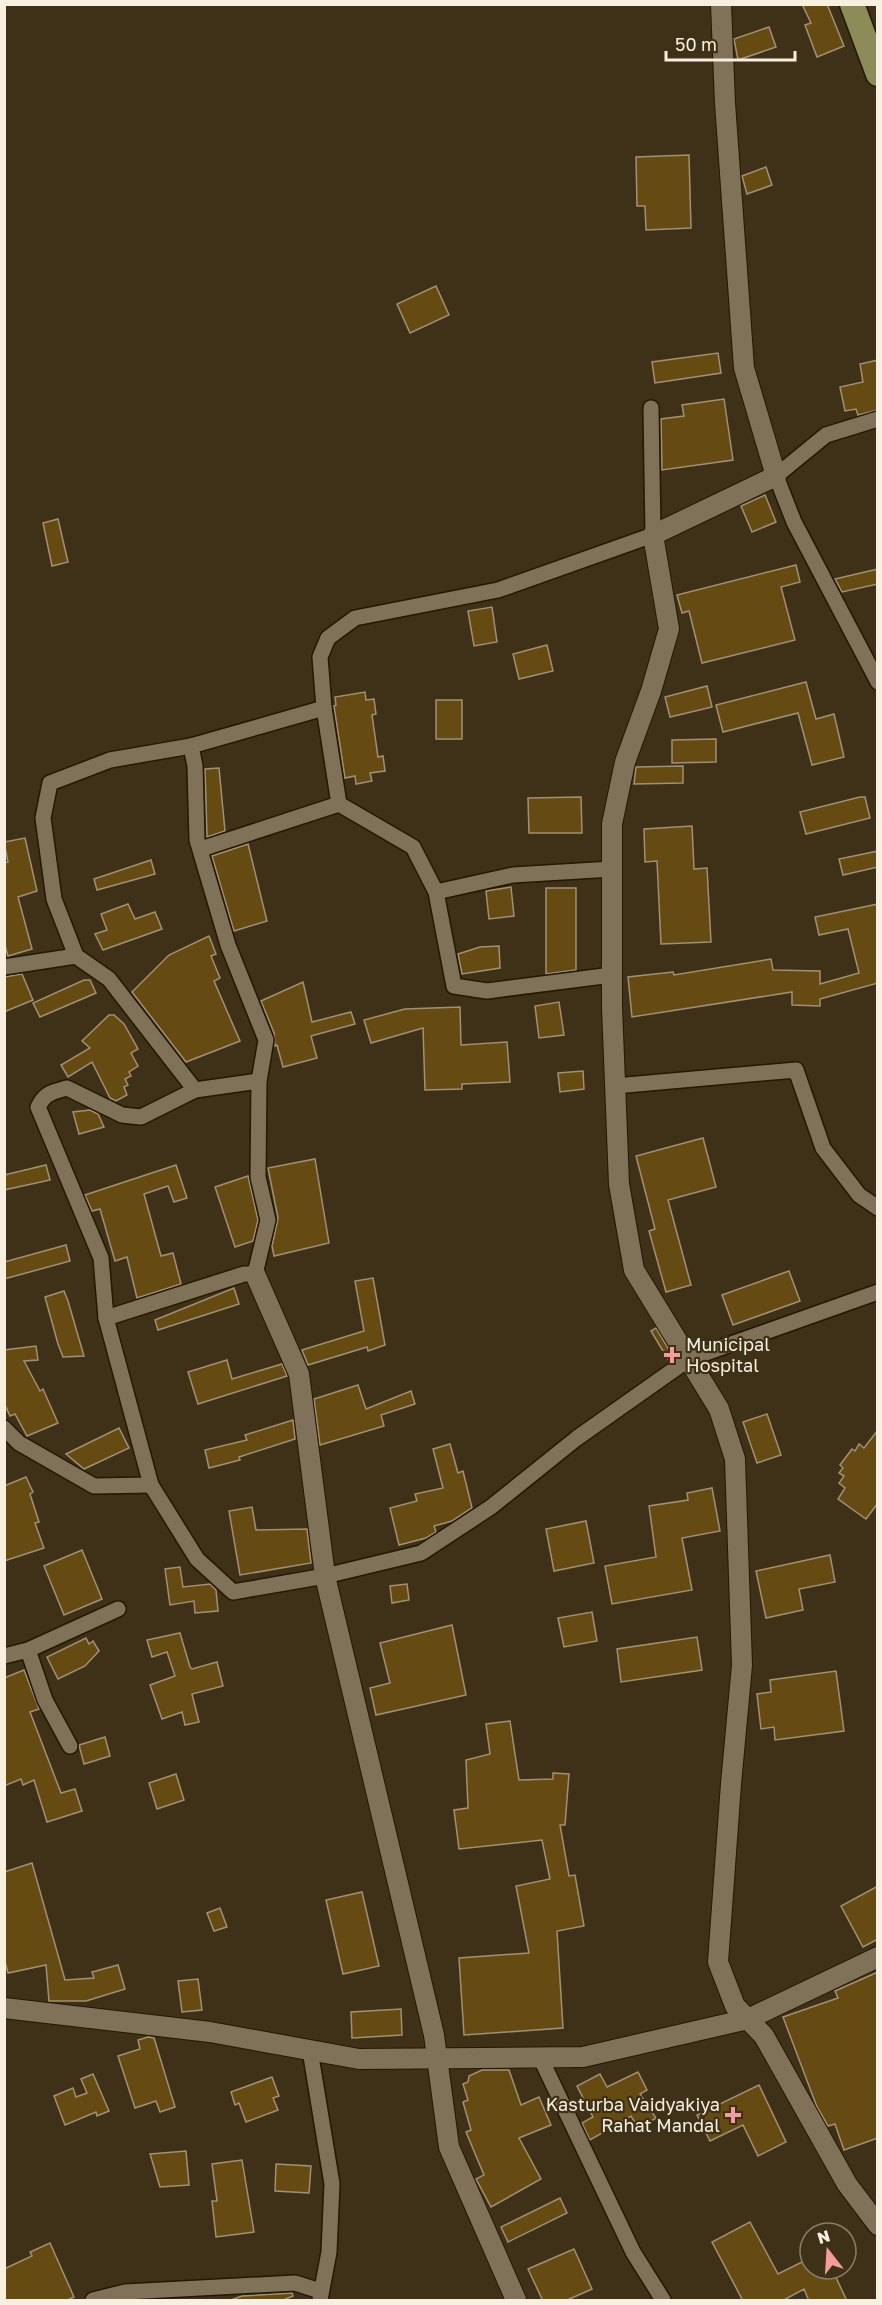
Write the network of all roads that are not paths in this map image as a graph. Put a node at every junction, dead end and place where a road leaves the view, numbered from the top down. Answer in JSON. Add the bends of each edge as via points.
{"nodes":[{"id":1,"x":722,"y":4,"type":"edge"},
{"id":2,"x":852,"y":4,"type":"edge"},
{"id":3,"x":878,"y":74,"type":"edge"},
{"id":4,"x":651,"y":408,"type":"dead end"},
{"id":5,"x":878,"y":419,"type":"edge"},
{"id":6,"x":776,"y":476,"type":"junction"},
{"id":7,"x":652,"y":535,"type":"junction"},
{"id":8,"x":878,"y":682,"type":"edge"},
{"id":9,"x":324,"y":708,"type":"junction"},
{"id":10,"x":191,"y":746,"type":"junction"},
{"id":11,"x":339,"y":804,"type":"junction"},
{"id":12,"x":201,"y":849,"type":"junction"},
{"id":13,"x":612,"y":869,"type":"junction"},
{"id":14,"x":436,"y":892,"type":"junction"},
{"id":15,"x":76,"y":956,"type":"junction"},
{"id":16,"x":4,"y":967,"type":"edge"},
{"id":17,"x":612,"y":975,"type":"junction"},
{"id":18,"x":259,"y":1081,"type":"junction"},
{"id":19,"x":615,"y":1086,"type":"junction"},
{"id":20,"x":195,"y":1090,"type":"junction"},
{"id":21,"x":878,"y":1208,"type":"edge"},
{"id":22,"x":255,"y":1274,"type":"junction"},
{"id":23,"x":878,"y":1292,"type":"edge"},
{"id":24,"x":106,"y":1318,"type":"junction"},
{"id":25,"x":688,"y":1359,"type":"junction"},
{"id":26,"x":4,"y":1428,"type":"edge"},
{"id":27,"x":151,"y":1485,"type":"junction"},
{"id":28,"x":325,"y":1576,"type":"junction"},
{"id":29,"x":118,"y":1609,"type":"dead end"},
{"id":30,"x":28,"y":1650,"type":"junction"},
{"id":31,"x":4,"y":1656,"type":"edge"},
{"id":32,"x":70,"y":1746,"type":"dead end"},
{"id":33,"x":878,"y":1957,"type":"edge"},
{"id":34,"x":4,"y":2008,"type":"edge"},
{"id":35,"x":748,"y":2019,"type":"junction"},
{"id":36,"x":310,"y":2050,"type":"junction"},
{"id":37,"x":436,"y":2057,"type":"junction"},
{"id":38,"x":540,"y":2057,"type":"junction"},
{"id":39,"x":878,"y":2225,"type":"edge"},
{"id":40,"x":320,"y":2296,"type":"edge"},
{"id":41,"x":93,"y":2301,"type":"edge"},
{"id":42,"x":516,"y":2301,"type":"edge"},
{"id":43,"x":663,"y":2301,"type":"edge"}],
"edges":[{"from":1,"to":6,"type":"street","via":[[744,368]]},
{"from":2,"to":3,"type":"main road"},
{"from":4,"to":7,"type":"street"},
{"from":5,"to":6,"type":"street","via":[[826,435]]},
{"from":6,"to":7,"type":"street"},
{"from":6,"to":8,"type":"street","via":[[794,522]]},
{"from":7,"to":9,"type":"street","via":[[498,590],[355,618],[328,638],[320,657]]},
{"from":7,"to":13,"type":"street","via":[[669,629],[625,762],[612,824]]},
{"from":9,"to":10,"type":"street"},
{"from":9,"to":11,"type":"street"},
{"from":10,"to":12,"type":"street","via":[[197,840]]},
{"from":10,"to":15,"type":"street","via":[[110,760],[50,783],[43,818],[54,898]]},
{"from":11,"to":12,"type":"street"},
{"from":11,"to":14,"type":"street","via":[[413,847]]},
{"from":12,"to":18,"type":"street","via":[[228,945],[266,1040]]},
{"from":13,"to":14,"type":"street","via":[[513,875]]},
{"from":13,"to":17,"type":"street"},
{"from":14,"to":17,"type":"street","via":[[454,986],[487,991]]},
{"from":15,"to":16,"type":"street"},
{"from":15,"to":20,"type":"street","via":[[109,979]]},
{"from":17,"to":19,"type":"street"},
{"from":18,"to":20,"type":"street"},
{"from":18,"to":22,"type":"street","via":[[258,1177],[268,1220]]},
{"from":19,"to":21,"type":"street","via":[[796,1070],[823,1148],[859,1195]]},
{"from":19,"to":25,"type":"street","via":[[618,1184],[634,1270]]},
{"from":20,"to":24,"type":"street","via":[[141,1117],[122,1116],[67,1088],[46,1094],[38,1107],[101,1258]]},
{"from":22,"to":24,"type":"street","via":[[244,1274]]},
{"from":22,"to":28,"type":"street","via":[[299,1374]]},
{"from":23,"to":25,"type":"street"},
{"from":24,"to":27,"type":"street"},
{"from":25,"to":28,"type":"street","via":[[577,1438],[491,1507],[421,1553]]},
{"from":25,"to":35,"type":"street","via":[[719,1408],[735,1459],[742,1665],[718,1962],[735,2006]]},
{"from":26,"to":27,"type":"street","via":[[19,1443],[94,1486]]},
{"from":27,"to":28,"type":"street","via":[[197,1559],[233,1592]]},
{"from":28,"to":37,"type":"street"},
{"from":29,"to":30,"type":"street"},
{"from":30,"to":31,"type":"street"},
{"from":30,"to":32,"type":"street","via":[[45,1700]]},
{"from":33,"to":35,"type":"street"},
{"from":34,"to":36,"type":"street","via":[[210,2032]]},
{"from":35,"to":38,"type":"street","via":[[583,2057]]},
{"from":35,"to":39,"type":"street","via":[[764,2036],[847,2184]]},
{"from":36,"to":37,"type":"street","via":[[359,2059]]},
{"from":36,"to":40,"type":"street","via":[[332,2184],[329,2252]]},
{"from":37,"to":38,"type":"street"},
{"from":37,"to":42,"type":"street","via":[[449,2147]]},
{"from":38,"to":43,"type":"street","via":[[633,2252]]},
{"from":40,"to":41,"type":"street","via":[[295,2283],[125,2292]]}]}
